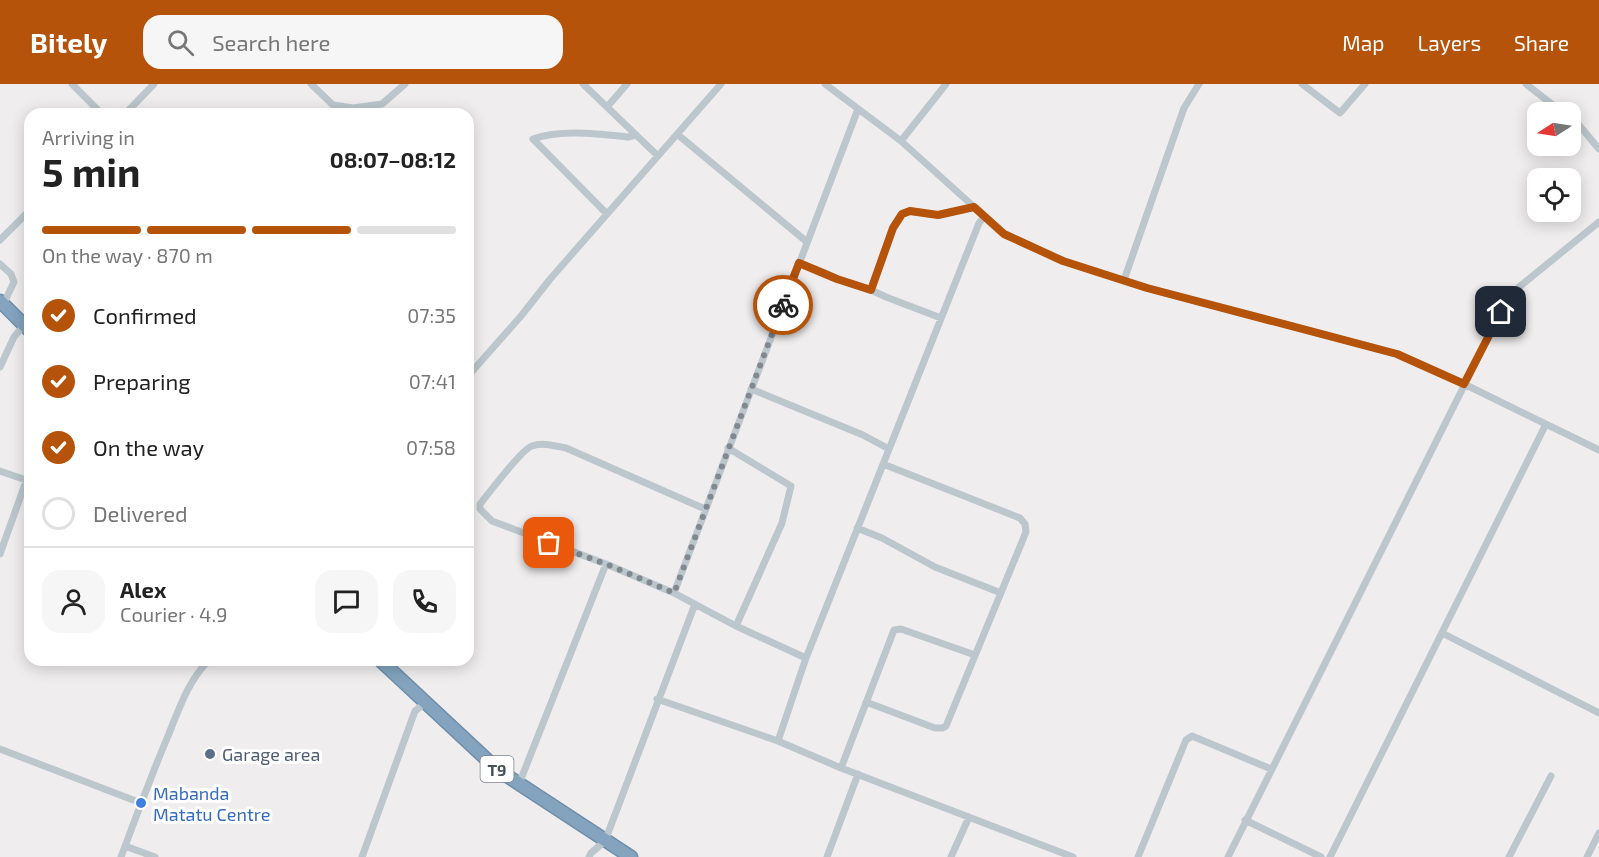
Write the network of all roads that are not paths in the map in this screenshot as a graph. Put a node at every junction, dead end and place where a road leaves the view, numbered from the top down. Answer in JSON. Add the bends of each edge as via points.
{"nodes":[{"id":1,"x":72,"y":84,"type":"edge"},
{"id":2,"x":154,"y":84,"type":"edge"},
{"id":3,"x":311,"y":84,"type":"edge"},
{"id":4,"x":405,"y":84,"type":"edge"},
{"id":5,"x":583,"y":84,"type":"edge"},
{"id":6,"x":627,"y":84,"type":"edge"},
{"id":7,"x":721,"y":84,"type":"edge"},
{"id":8,"x":825,"y":84,"type":"edge"},
{"id":9,"x":946,"y":84,"type":"edge"},
{"id":10,"x":1199,"y":84,"type":"edge"},
{"id":11,"x":1302,"y":84,"type":"edge"},
{"id":12,"x":1365,"y":84,"type":"edge"},
{"id":13,"x":1526,"y":84,"type":"edge"},
{"id":14,"x":1549,"y":102,"type":"edge"},
{"id":15,"x":608,"y":107,"type":"junction"},
{"id":16,"x":96,"y":108,"type":"edge"},
{"id":17,"x":131,"y":108,"type":"edge"},
{"id":18,"x":858,"y":109,"type":"junction"},
{"id":19,"x":1581,"y":127,"type":"edge"},
{"id":20,"x":677,"y":134,"type":"junction"},
{"id":21,"x":636,"y":135,"type":"junction"},
{"id":22,"x":901,"y":141,"type":"junction"},
{"id":23,"x":1599,"y":149,"type":"edge"},
{"id":24,"x":658,"y":156,"type":"junction"},
{"id":25,"x":974,"y":207,"type":"junction"},
{"id":26,"x":607,"y":214,"type":"junction"},
{"id":27,"x":24,"y":216,"type":"edge"},
{"id":28,"x":984,"y":216,"type":"junction"},
{"id":29,"x":1599,"y":222,"type":"edge"},
{"id":30,"x":0,"y":240,"type":"edge"},
{"id":31,"x":807,"y":242,"type":"junction"},
{"id":32,"x":799,"y":263,"type":"junction"},
{"id":33,"x":0,"y":264,"type":"edge"},
{"id":34,"x":1124,"y":280,"type":"junction"},
{"id":35,"x":871,"y":290,"type":"junction"},
{"id":36,"x":2,"y":303,"type":"edge"},
{"id":37,"x":941,"y":318,"type":"junction"},
{"id":38,"x":24,"y":325,"type":"edge"},
{"id":39,"x":24,"y":330,"type":"edge"},
{"id":40,"x":0,"y":367,"type":"edge"},
{"id":41,"x":474,"y":369,"type":"edge"},
{"id":42,"x":1464,"y":384,"type":"junction"},
{"id":43,"x":751,"y":389,"type":"junction"},
{"id":44,"x":1546,"y":424,"type":"junction"},
{"id":45,"x":728,"y":448,"type":"junction"},
{"id":46,"x":889,"y":448,"type":"junction"},
{"id":47,"x":1599,"y":450,"type":"edge"},
{"id":48,"x":883,"y":464,"type":"junction"},
{"id":49,"x":0,"y":471,"type":"edge"},
{"id":50,"x":24,"y":479,"type":"edge"},
{"id":51,"x":24,"y":486,"type":"edge"},
{"id":52,"x":705,"y":509,"type":"junction"},
{"id":53,"x":857,"y":528,"type":"junction"},
{"id":54,"x":0,"y":554,"type":"edge"},
{"id":55,"x":606,"y":564,"type":"junction"},
{"id":56,"x":674,"y":593,"type":"junction"},
{"id":57,"x":1000,"y":593,"type":"junction"},
{"id":58,"x":694,"y":604,"type":"junction"},
{"id":59,"x":736,"y":626,"type":"junction"},
{"id":60,"x":1442,"y":633,"type":"junction"},
{"id":61,"x":975,"y":655,"type":"junction"},
{"id":62,"x":806,"y":658,"type":"junction"},
{"id":63,"x":203,"y":666,"type":"edge"},
{"id":64,"x":386,"y":666,"type":"edge"},
{"id":65,"x":657,"y":699,"type":"junction"},
{"id":66,"x":866,"y":702,"type":"junction"},
{"id":67,"x":425,"y":703,"type":"junction"},
{"id":68,"x":1599,"y":713,"type":"edge"},
{"id":69,"x":778,"y":741,"type":"junction"},
{"id":70,"x":0,"y":749,"type":"edge"},
{"id":71,"x":841,"y":768,"type":"junction"},
{"id":72,"x":1271,"y":769,"type":"junction"},
{"id":73,"x":858,"y":774,"type":"junction"},
{"id":74,"x":1551,"y":776,"type":"dead end"},
{"id":75,"x":519,"y":784,"type":"junction"},
{"id":76,"x":141,"y":803,"type":"junction"},
{"id":77,"x":969,"y":817,"type":"junction"},
{"id":78,"x":1245,"y":820,"type":"junction"},
{"id":79,"x":1599,"y":833,"type":"edge"},
{"id":80,"x":604,"y":841,"type":"junction"},
{"id":81,"x":125,"y":846,"type":"junction"},
{"id":82,"x":121,"y":857,"type":"edge"},
{"id":83,"x":155,"y":857,"type":"edge"},
{"id":84,"x":362,"y":857,"type":"edge"},
{"id":85,"x":589,"y":857,"type":"edge"},
{"id":86,"x":631,"y":857,"type":"edge"},
{"id":87,"x":827,"y":857,"type":"edge"},
{"id":88,"x":951,"y":857,"type":"edge"},
{"id":89,"x":1073,"y":857,"type":"edge"},
{"id":90,"x":1138,"y":857,"type":"edge"},
{"id":91,"x":1228,"y":857,"type":"edge"},
{"id":92,"x":1321,"y":857,"type":"edge"},
{"id":93,"x":1330,"y":857,"type":"edge"},
{"id":94,"x":1509,"y":857,"type":"edge"},
{"id":95,"x":1587,"y":857,"type":"edge"}],
"edges":[{"from":1,"to":16,"type":"street"},
{"from":2,"to":17,"type":"street"},
{"from":3,"to":4,"type":"street","via":[[333,105],[353,108],[382,105]]},
{"from":5,"to":15,"type":"street"},
{"from":6,"to":15,"type":"street"},
{"from":7,"to":20,"type":"street"},
{"from":8,"to":18,"type":"street"},
{"from":9,"to":22,"type":"street"},
{"from":10,"to":34,"type":"street","via":[[1184,108]]},
{"from":11,"to":12,"type":"street","via":[[1340,113]]},
{"from":13,"to":14,"type":"street"},
{"from":15,"to":21,"type":"street"},
{"from":18,"to":22,"type":"street"},
{"from":18,"to":31,"type":"street"},
{"from":19,"to":23,"type":"street"},
{"from":20,"to":24,"type":"street"},
{"from":20,"to":31,"type":"street"},
{"from":21,"to":24,"type":"street"},
{"from":21,"to":26,"type":"street","via":[[545,135],[533,139]]},
{"from":22,"to":25,"type":"street"},
{"from":24,"to":26,"type":"street"},
{"from":25,"to":28,"type":"street"},
{"from":25,"to":35,"type":"street","via":[[938,215],[910,211],[902,214],[893,228]]},
{"from":26,"to":41,"type":"street"},
{"from":27,"to":30,"type":"street"},
{"from":28,"to":34,"type":"street","via":[[1004,234],[1063,261]]},
{"from":28,"to":37,"type":"street"},
{"from":29,"to":42,"type":"street","via":[[1519,287],[1501,312]]},
{"from":31,"to":32,"type":"street"},
{"from":32,"to":35,"type":"street"},
{"from":32,"to":43,"type":"street"},
{"from":33,"to":36,"type":"street","via":[[14,282]]},
{"from":34,"to":42,"type":"street","via":[[1397,354]]},
{"from":35,"to":37,"type":"street"},
{"from":36,"to":38,"type":"highway"},
{"from":37,"to":46,"type":"street"},
{"from":39,"to":40,"type":"street","via":[[14,337]]},
{"from":42,"to":44,"type":"street"},
{"from":42,"to":72,"type":"street"},
{"from":43,"to":45,"type":"street"},
{"from":43,"to":46,"type":"street"},
{"from":44,"to":47,"type":"street"},
{"from":44,"to":60,"type":"street"},
{"from":45,"to":52,"type":"street"},
{"from":45,"to":59,"type":"street","via":[[791,486],[782,523]]},
{"from":46,"to":48,"type":"street"},
{"from":48,"to":53,"type":"street"},
{"from":48,"to":57,"type":"street","via":[[1020,518],[1026,532]]},
{"from":49,"to":50,"type":"street"},
{"from":51,"to":54,"type":"street"},
{"from":52,"to":55,"type":"street","via":[[566,448],[531,446],[480,504],[480,509],[492,521]]},
{"from":52,"to":56,"type":"street"},
{"from":53,"to":57,"type":"street","via":[[935,567]]},
{"from":53,"to":62,"type":"street"},
{"from":55,"to":56,"type":"street"},
{"from":55,"to":75,"type":"street"},
{"from":56,"to":58,"type":"street"},
{"from":57,"to":61,"type":"street"},
{"from":58,"to":59,"type":"street"},
{"from":58,"to":65,"type":"street"},
{"from":59,"to":62,"type":"street"},
{"from":60,"to":68,"type":"street"},
{"from":60,"to":93,"type":"street"},
{"from":61,"to":66,"type":"street","via":[[942,728]]},
{"from":61,"to":66,"type":"street","via":[[901,629],[894,630]]},
{"from":62,"to":69,"type":"street"},
{"from":63,"to":76,"type":"street","via":[[189,687]]},
{"from":64,"to":67,"type":"highway","number":"T9"},
{"from":65,"to":69,"type":"street"},
{"from":65,"to":80,"type":"street"},
{"from":66,"to":71,"type":"street"},
{"from":67,"to":75,"type":"highway","number":"T9","via":[[498,770]]},
{"from":67,"to":84,"type":"street","via":[[415,711]]},
{"from":69,"to":71,"type":"street"},
{"from":70,"to":76,"type":"street"},
{"from":71,"to":73,"type":"street"},
{"from":72,"to":78,"type":"street"},
{"from":72,"to":90,"type":"street","via":[[1192,736],[1186,740]]},
{"from":73,"to":77,"type":"street"},
{"from":73,"to":87,"type":"street"},
{"from":74,"to":94,"type":"street"},
{"from":75,"to":80,"type":"highway","number":"T9"},
{"from":76,"to":81,"type":"street"},
{"from":77,"to":88,"type":"street"},
{"from":77,"to":89,"type":"street"},
{"from":78,"to":91,"type":"street"},
{"from":78,"to":92,"type":"street"},
{"from":79,"to":95,"type":"street"},
{"from":80,"to":85,"type":"street"},
{"from":80,"to":86,"type":"highway","number":"T9"},
{"from":81,"to":82,"type":"street"},
{"from":81,"to":83,"type":"street"}]}
